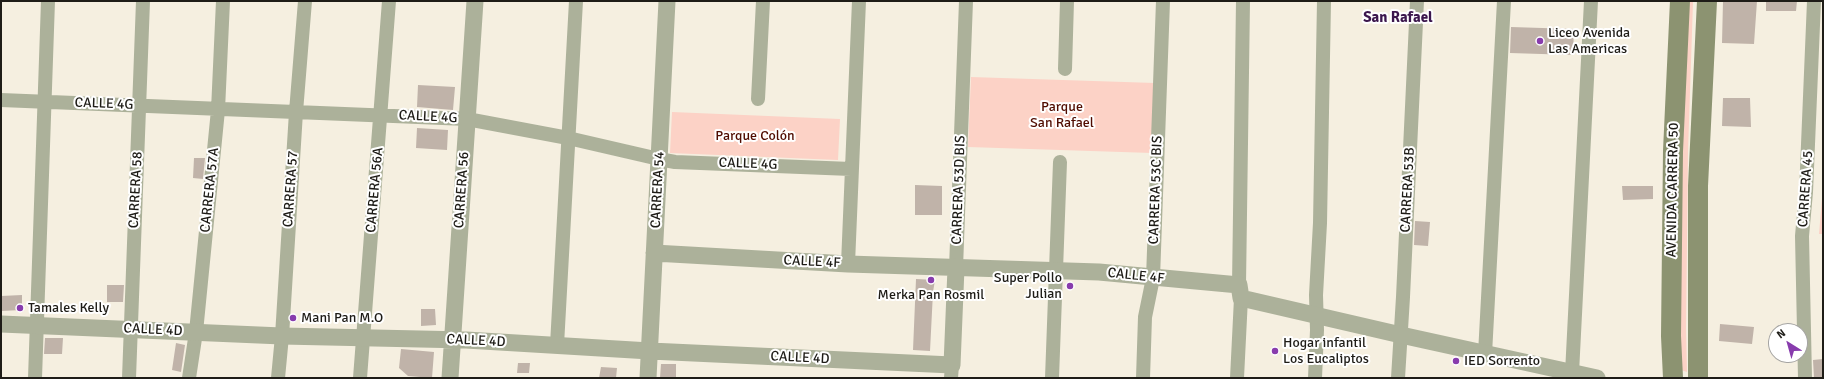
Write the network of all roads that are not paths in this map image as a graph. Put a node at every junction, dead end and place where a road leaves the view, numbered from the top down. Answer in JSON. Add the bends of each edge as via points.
{"nodes":[{"id":1,"x":48,"y":1,"type":"edge"},
{"id":2,"x":143,"y":1,"type":"edge"},
{"id":3,"x":223,"y":1,"type":"edge"},
{"id":4,"x":305,"y":1,"type":"edge"},
{"id":5,"x":389,"y":1,"type":"edge"},
{"id":6,"x":475,"y":1,"type":"edge"},
{"id":7,"x":576,"y":1,"type":"edge"},
{"id":8,"x":667,"y":1,"type":"edge"},
{"id":9,"x":762,"y":1,"type":"edge"},
{"id":10,"x":859,"y":1,"type":"edge"},
{"id":11,"x":966,"y":1,"type":"edge"},
{"id":12,"x":1067,"y":1,"type":"edge"},
{"id":13,"x":1163,"y":1,"type":"edge"},
{"id":14,"x":1244,"y":1,"type":"edge"},
{"id":15,"x":1324,"y":1,"type":"edge"},
{"id":16,"x":1417,"y":1,"type":"edge"},
{"id":17,"x":1504,"y":1,"type":"edge"},
{"id":18,"x":1591,"y":1,"type":"edge"},
{"id":19,"x":1680,"y":1,"type":"edge"},
{"id":20,"x":1707,"y":1,"type":"edge"},
{"id":21,"x":1814,"y":1,"type":"edge"},
{"id":22,"x":1065,"y":69,"type":"dead end"},
{"id":23,"x":758,"y":98,"type":"dead end"},
{"id":24,"x":1,"y":100,"type":"edge"},
{"id":25,"x":45,"y":102,"type":"junction"},
{"id":26,"x":140,"y":106,"type":"junction"},
{"id":27,"x":218,"y":110,"type":"junction"},
{"id":28,"x":296,"y":112,"type":"junction"},
{"id":29,"x":381,"y":115,"type":"junction"},
{"id":30,"x":467,"y":119,"type":"junction"},
{"id":31,"x":568,"y":138,"type":"junction"},
{"id":32,"x":659,"y":159,"type":"junction"},
{"id":33,"x":1060,"y":162,"type":"dead end"},
{"id":34,"x":851,"y":169,"type":"junction"},
{"id":35,"x":654,"y":253,"type":"junction"},
{"id":36,"x":848,"y":264,"type":"junction"},
{"id":37,"x":956,"y":268,"type":"junction"},
{"id":38,"x":1056,"y":272,"type":"junction"},
{"id":39,"x":1153,"y":278,"type":"junction"},
{"id":40,"x":1240,"y":292,"type":"junction"},
{"id":41,"x":1317,"y":316,"type":"junction"},
{"id":42,"x":1,"y":324,"type":"edge"},
{"id":43,"x":37,"y":325,"type":"junction"},
{"id":44,"x":129,"y":329,"type":"junction"},
{"id":45,"x":196,"y":332,"type":"junction"},
{"id":46,"x":1401,"y":335,"type":"junction"},
{"id":47,"x":282,"y":336,"type":"junction"},
{"id":48,"x":363,"y":337,"type":"junction"},
{"id":49,"x":453,"y":340,"type":"junction"},
{"id":50,"x":557,"y":345,"type":"junction"},
{"id":51,"x":650,"y":351,"type":"junction"},
{"id":52,"x":1485,"y":354,"type":"junction"},
{"id":53,"x":951,"y":371,"type":"edge"},
{"id":54,"x":1572,"y":373,"type":"junction"},
{"id":55,"x":35,"y":378,"type":"edge"},
{"id":56,"x":128,"y":378,"type":"edge"},
{"id":57,"x":189,"y":378,"type":"edge"},
{"id":58,"x":278,"y":378,"type":"edge"},
{"id":59,"x":360,"y":378,"type":"edge"},
{"id":60,"x":450,"y":378,"type":"edge"},
{"id":61,"x":648,"y":378,"type":"edge"},
{"id":62,"x":1052,"y":378,"type":"edge"},
{"id":63,"x":1143,"y":378,"type":"edge"},
{"id":64,"x":1237,"y":378,"type":"edge"},
{"id":65,"x":1315,"y":378,"type":"edge"},
{"id":66,"x":1398,"y":378,"type":"edge"},
{"id":67,"x":1597,"y":378,"type":"edge"},
{"id":68,"x":1673,"y":378,"type":"edge"},
{"id":69,"x":1698,"y":378,"type":"edge"},
{"id":70,"x":1805,"y":378,"type":"edge"}],
"edges":[{"from":1,"to":25,"type":"street"},
{"from":2,"to":26,"type":"street","name":"CARRERA 58"},
{"from":3,"to":27,"type":"street","name":"CARRERA 57A"},
{"from":4,"to":28,"type":"street","name":"CARRERA 57"},
{"from":5,"to":29,"type":"street","name":"CARRERA 56A"},
{"from":6,"to":30,"type":"street","name":"CARRERA 56"},
{"from":7,"to":31,"type":"street"},
{"from":8,"to":32,"type":"street","name":"CARRERA 54"},
{"from":9,"to":23,"type":"street"},
{"from":10,"to":34,"type":"street"},
{"from":11,"to":37,"type":"street","name":"CARRERA 53D BIS"},
{"from":12,"to":22,"type":"street"},
{"from":13,"to":39,"type":"street","name":"CARRERA 53C BIS"},
{"from":14,"to":40,"type":"street"},
{"from":15,"to":41,"type":"street"},
{"from":16,"to":46,"type":"street","name":"CARRERA 53B"},
{"from":17,"to":52,"type":"street"},
{"from":18,"to":54,"type":"street"},
{"from":19,"to":68,"type":"main road","name":"AVENIDA CARRERA 50","via":[[1673,151]]},
{"from":20,"to":69,"type":"main road","name":"AVENIDA CARRERA 50","via":[[1698,186]]},
{"from":21,"to":70,"type":"street","name":"CARRERA 45","via":[[1802,236]]},
{"from":24,"to":25,"type":"street","name":"CALLE 4G"},
{"from":25,"to":26,"type":"street","name":"CALLE 4G"},
{"from":25,"to":43,"type":"street"},
{"from":26,"to":27,"type":"street","name":"CALLE 4G"},
{"from":26,"to":44,"type":"street","name":"CARRERA 58"},
{"from":27,"to":28,"type":"street","name":"CALLE 4G"},
{"from":27,"to":45,"type":"street","name":"CARRERA 57A"},
{"from":28,"to":29,"type":"street","name":"CALLE 4G"},
{"from":28,"to":47,"type":"street","name":"CARRERA 57"},
{"from":29,"to":30,"type":"street","name":"CALLE 4G"},
{"from":29,"to":48,"type":"street","name":"CARRERA 56A"},
{"from":30,"to":31,"type":"street","name":"CALLE 4G"},
{"from":30,"to":49,"type":"street","name":"CARRERA 56"},
{"from":31,"to":32,"type":"street","name":"CALLE 4G"},
{"from":31,"to":50,"type":"street"},
{"from":32,"to":34,"type":"street","name":"CALLE 4G","via":[[675,162]]},
{"from":32,"to":35,"type":"street","name":"CARRERA 54"},
{"from":33,"to":38,"type":"street"},
{"from":34,"to":36,"type":"street"},
{"from":35,"to":36,"type":"street","name":"CALLE 4F"},
{"from":35,"to":51,"type":"street","name":"CARRERA 54"},
{"from":36,"to":37,"type":"street","name":"CALLE 4F"},
{"from":37,"to":38,"type":"street","name":"CALLE 4F"},
{"from":37,"to":53,"type":"street","name":"CARRERA 53D BIS"},
{"from":38,"to":39,"type":"street","name":"CALLE 4F","via":[[1128,274]]},
{"from":38,"to":62,"type":"street"},
{"from":39,"to":40,"type":"street","name":"CALLE 4F"},
{"from":39,"to":63,"type":"street","name":"CARRERA 53C BIS","via":[[1145,317]]},
{"from":40,"to":41,"type":"street","name":"CALLE 4F"},
{"from":40,"to":64,"type":"street"},
{"from":41,"to":46,"type":"street","name":"CALLE 4F"},
{"from":41,"to":65,"type":"street"},
{"from":42,"to":43,"type":"street","name":"CALLE 4D"},
{"from":43,"to":44,"type":"street","name":"CALLE 4D"},
{"from":43,"to":55,"type":"street"},
{"from":44,"to":45,"type":"street","name":"CALLE 4D"},
{"from":44,"to":56,"type":"street","name":"CARRERA 58"},
{"from":45,"to":47,"type":"street","name":"CALLE 4D"},
{"from":45,"to":57,"type":"street","name":"CARRERA 57A"},
{"from":46,"to":52,"type":"street","name":"CALLE 4F"},
{"from":46,"to":66,"type":"street","name":"CARRERA 53B"},
{"from":47,"to":48,"type":"street","name":"CALLE 4D"},
{"from":47,"to":58,"type":"street","name":"CARRERA 57"},
{"from":48,"to":49,"type":"street","name":"CALLE 4D"},
{"from":48,"to":59,"type":"street","name":"CARRERA 56A"},
{"from":49,"to":50,"type":"street","name":"CALLE 4D"},
{"from":49,"to":60,"type":"street","name":"CARRERA 56"},
{"from":50,"to":51,"type":"street","name":"CALLE 4D"},
{"from":51,"to":53,"type":"street","name":"CALLE 4D"},
{"from":51,"to":61,"type":"street","name":"CARRERA 54"},
{"from":52,"to":54,"type":"street","name":"CALLE 4F"},
{"from":54,"to":67,"type":"street","name":"CALLE 4F"}]}
